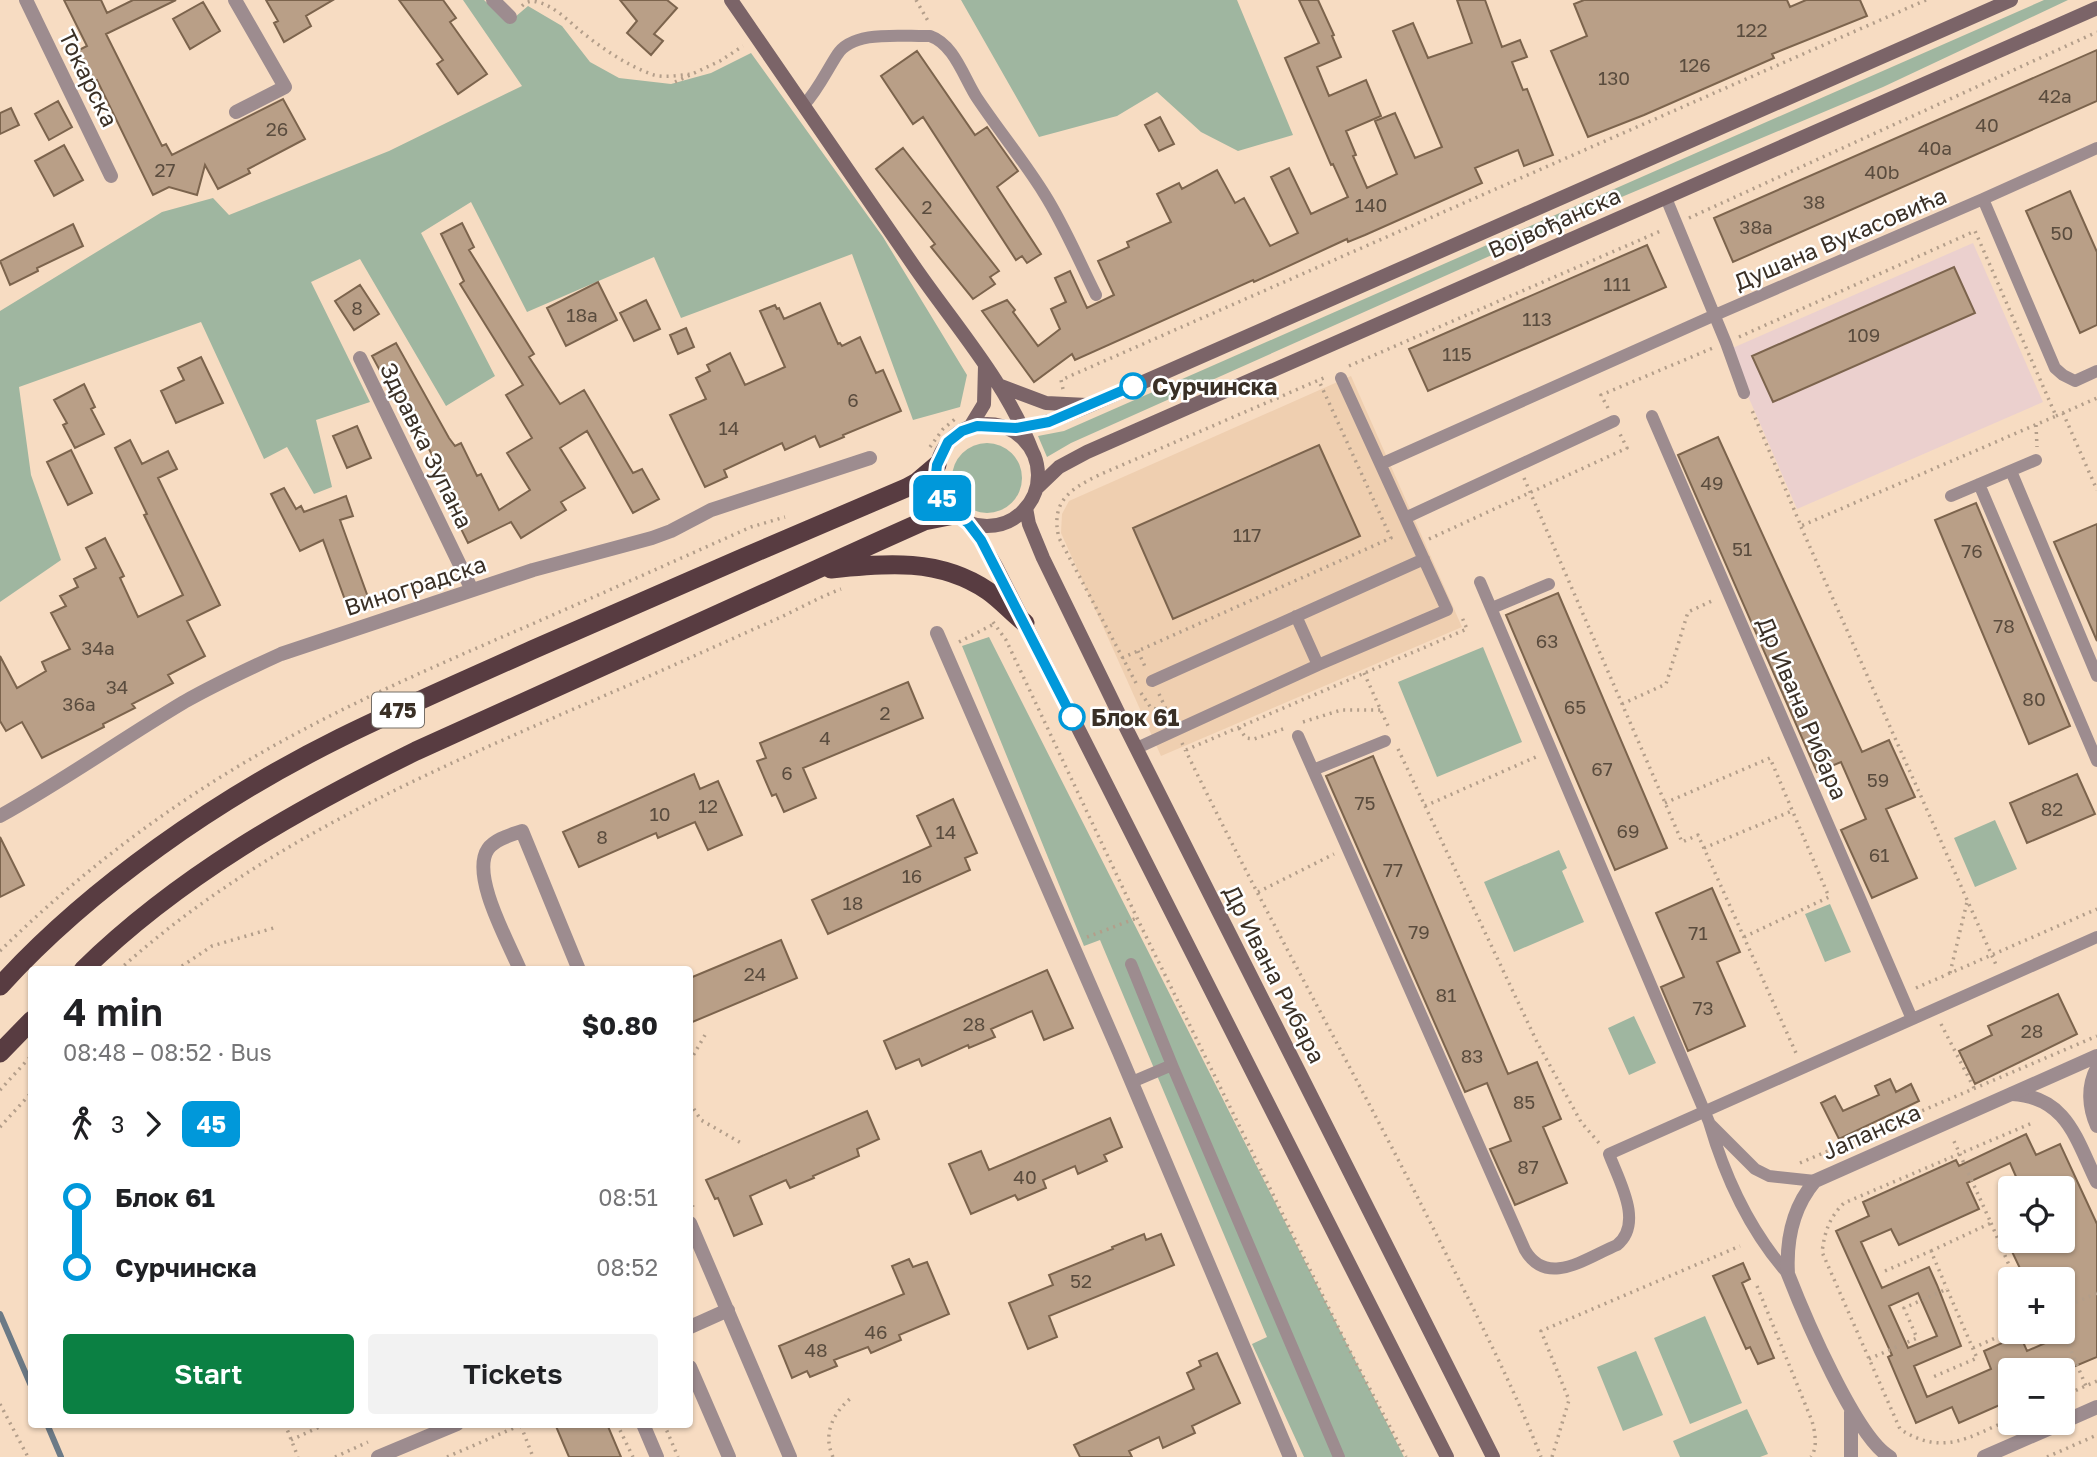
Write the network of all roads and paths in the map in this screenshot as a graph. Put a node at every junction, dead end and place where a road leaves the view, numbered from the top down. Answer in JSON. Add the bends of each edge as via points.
{"nodes":[{"id":1,"x":26,"y":0,"type":"edge"},
{"id":2,"x":235,"y":0,"type":"edge"},
{"id":3,"x":494,"y":0,"type":"edge"},
{"id":4,"x":731,"y":0,"type":"edge"},
{"id":5,"x":916,"y":0,"type":"edge"},
{"id":6,"x":1926,"y":0,"type":"edge"},
{"id":7,"x":2011,"y":0,"type":"edge"},
{"id":8,"x":525,"y":3,"type":"dead end"},
{"id":9,"x":2097,"y":8,"type":"edge"},
{"id":10,"x":510,"y":17,"type":"dead end"},
{"id":11,"x":2097,"y":32,"type":"edge"},
{"id":12,"x":930,"y":36,"type":"junction"},
{"id":13,"x":757,"y":38,"type":"junction"},
{"id":14,"x":692,"y":74,"type":"junction"},
{"id":15,"x":675,"y":82,"type":"dead end"},
{"id":16,"x":804,"y":105,"type":"junction"},
{"id":17,"x":236,"y":112,"type":"dead end"},
{"id":18,"x":2097,"y":148,"type":"edge"},
{"id":19,"x":111,"y":176,"type":"dead end"},
{"id":20,"x":1666,"y":198,"type":"junction"},
{"id":21,"x":1983,"y":199,"type":"junction"},
{"id":22,"x":1677,"y":224,"type":"junction"},
{"id":23,"x":1096,"y":295,"type":"dead end"},
{"id":24,"x":1715,"y":315,"type":"junction"},
{"id":25,"x":1726,"y":343,"type":"junction"},
{"id":26,"x":360,"y":358,"type":"dead end"},
{"id":27,"x":985,"y":366,"type":"junction"},
{"id":28,"x":2097,"y":371,"type":"edge"},
{"id":29,"x":1338,"y":374,"type":"junction"},
{"id":30,"x":1319,"y":381,"type":"junction"},
{"id":31,"x":1001,"y":386,"type":"junction"},
{"id":32,"x":1744,"y":393,"type":"joint"},
{"id":33,"x":2097,"y":398,"type":"edge"},
{"id":34,"x":1066,"y":404,"type":"junction"},
{"id":35,"x":1091,"y":405,"type":"junction"},
{"id":36,"x":2063,"y":413,"type":"junction"},
{"id":37,"x":1652,"y":416,"type":"dead end"},
{"id":38,"x":2056,"y":416,"type":"junction"},
{"id":39,"x":1614,"y":421,"type":"junction"},
{"id":40,"x":2036,"y":425,"type":"junction"},
{"id":41,"x":970,"y":428,"type":"junction"},
{"id":42,"x":1006,"y":428,"type":"junction"},
{"id":43,"x":1023,"y":428,"type":"junction"},
{"id":44,"x":1033,"y":453,"type":"junction"},
{"id":45,"x":870,"y":458,"type":"dead end"},
{"id":46,"x":2036,"y":460,"type":"joint"},
{"id":47,"x":1381,"y":464,"type":"junction"},
{"id":48,"x":937,"y":465,"type":"junction"},
{"id":49,"x":1519,"y":466,"type":"junction"},
{"id":50,"x":2011,"y":471,"type":"junction"},
{"id":51,"x":1979,"y":484,"type":"junction"},
{"id":52,"x":1036,"y":489,"type":"junction"},
{"id":53,"x":2097,"y":490,"type":"edge"},
{"id":54,"x":1531,"y":493,"type":"junction"},
{"id":55,"x":1951,"y":496,"type":"dead end"},
{"id":56,"x":1026,"y":508,"type":"junction"},
{"id":57,"x":1405,"y":518,"type":"junction"},
{"id":58,"x":961,"y":519,"type":"junction"},
{"id":59,"x":1801,"y":526,"type":"junction"},
{"id":60,"x":1427,"y":540,"type":"dead end"},
{"id":61,"x":1424,"y":559,"type":"junction"},
{"id":62,"x":816,"y":570,"type":"junction"},
{"id":63,"x":1480,"y":582,"type":"dead end"},
{"id":64,"x":1549,"y":584,"type":"dead end"},
{"id":65,"x":848,"y":586,"type":"dead end"},
{"id":66,"x":472,"y":590,"type":"junction"},
{"id":67,"x":1456,"y":603,"type":"dead end"},
{"id":68,"x":1699,"y":607,"type":"dead end"},
{"id":69,"x":1492,"y":608,"type":"junction"},
{"id":70,"x":988,"y":615,"type":"dead end"},
{"id":71,"x":1296,"y":616,"type":"junction"},
{"id":72,"x":1025,"y":623,"type":"junction"},
{"id":73,"x":994,"y":624,"type":"junction"},
{"id":74,"x":937,"y":633,"type":"dead end"},
{"id":75,"x":944,"y":649,"type":"junction"},
{"id":76,"x":1122,"y":658,"type":"junction"},
{"id":77,"x":1318,"y":665,"type":"junction"},
{"id":78,"x":1364,"y":673,"type":"junction"},
{"id":79,"x":2097,"y":676,"type":"edge"},
{"id":80,"x":1152,"y":681,"type":"dead end"},
{"id":81,"x":1622,"y":704,"type":"junction"},
{"id":82,"x":1176,"y":730,"type":"junction"},
{"id":83,"x":1298,"y":736,"type":"dead end"},
{"id":84,"x":1389,"y":736,"type":"junction"},
{"id":85,"x":1136,"y":748,"type":"junction"},
{"id":86,"x":1185,"y":750,"type":"junction"},
{"id":87,"x":1551,"y":751,"type":"junction"},
{"id":88,"x":2097,"y":761,"type":"edge"},
{"id":89,"x":1313,"y":771,"type":"junction"},
{"id":90,"x":1665,"y":803,"type":"junction"},
{"id":91,"x":1425,"y":806,"type":"junction"},
{"id":92,"x":1793,"y":811,"type":"junction"},
{"id":93,"x":0,"y":816,"type":"edge"},
{"id":94,"x":1347,"y":848,"type":"junction"},
{"id":95,"x":1704,"y":848,"type":"junction"},
{"id":96,"x":1258,"y":892,"type":"junction"},
{"id":97,"x":1967,"y":900,"type":"junction"},
{"id":98,"x":2097,"y":909,"type":"edge"},
{"id":99,"x":1137,"y":918,"type":"junction"},
{"id":100,"x":277,"y":927,"type":"dead end"},
{"id":101,"x":1744,"y":937,"type":"junction"},
{"id":102,"x":2097,"y":937,"type":"edge"},
{"id":103,"x":1072,"y":943,"type":"junction"},
{"id":104,"x":1992,"y":955,"type":"junction"},
{"id":105,"x":1130,"y":964,"type":"dead end"},
{"id":106,"x":87,"y":966,"type":"edge"},
{"id":107,"x":123,"y":966,"type":"edge"},
{"id":108,"x":182,"y":966,"type":"edge"},
{"id":109,"x":518,"y":966,"type":"edge"},
{"id":110,"x":577,"y":966,"type":"edge"},
{"id":111,"x":1950,"y":973,"type":"junction"},
{"id":112,"x":2002,"y":979,"type":"junction"},
{"id":113,"x":0,"y":986,"type":"edge"},
{"id":114,"x":1901,"y":995,"type":"junction"},
{"id":115,"x":1933,"y":1010,"type":"junction"},
{"id":116,"x":1912,"y":1019,"type":"junction"},
{"id":117,"x":28,"y":1024,"type":"edge"},
{"id":118,"x":705,"y":1035,"type":"dead end"},
{"id":119,"x":2097,"y":1036,"type":"edge"},
{"id":120,"x":0,"y":1054,"type":"edge"},
{"id":121,"x":693,"y":1056,"type":"edge"},
{"id":122,"x":2097,"y":1056,"type":"edge"},
{"id":123,"x":28,"y":1059,"type":"edge"},
{"id":124,"x":1172,"y":1065,"type":"junction"},
{"id":125,"x":1803,"y":1068,"type":"junction"},
{"id":126,"x":2097,"y":1068,"type":"edge"},
{"id":127,"x":1132,"y":1082,"type":"junction"},
{"id":128,"x":1974,"y":1088,"type":"junction"},
{"id":129,"x":0,"y":1090,"type":"edge"},
{"id":130,"x":2012,"y":1094,"type":"junction"},
{"id":131,"x":28,"y":1096,"type":"edge"},
{"id":132,"x":1936,"y":1104,"type":"junction"},
{"id":133,"x":693,"y":1108,"type":"edge"},
{"id":134,"x":1706,"y":1117,"type":"junction"},
{"id":135,"x":1946,"y":1123,"type":"junction"},
{"id":136,"x":2032,"y":1123,"type":"dead end"},
{"id":137,"x":2097,"y":1126,"type":"edge"},
{"id":138,"x":0,"y":1127,"type":"edge"},
{"id":139,"x":741,"y":1143,"type":"dead end"},
{"id":140,"x":1609,"y":1154,"type":"junction"},
{"id":141,"x":1959,"y":1154,"type":"junction"},
{"id":142,"x":1769,"y":1176,"type":"junction"},
{"id":143,"x":1815,"y":1181,"type":"junction"},
{"id":144,"x":2097,"y":1182,"type":"edge"},
{"id":145,"x":1991,"y":1223,"type":"junction"},
{"id":146,"x":693,"y":1230,"type":"edge"},
{"id":147,"x":1740,"y":1246,"type":"dead end"},
{"id":148,"x":1931,"y":1251,"type":"junction"},
{"id":149,"x":2010,"y":1267,"type":"edge"},
{"id":150,"x":1885,"y":1271,"type":"dead end"},
{"id":151,"x":1788,"y":1274,"type":"junction"},
{"id":152,"x":1757,"y":1286,"type":"dead end"},
{"id":153,"x":1947,"y":1289,"type":"junction"},
{"id":154,"x":2097,"y":1293,"type":"edge"},
{"id":155,"x":2075,"y":1303,"type":"edge"},
{"id":156,"x":728,"y":1310,"type":"junction"},
{"id":157,"x":693,"y":1326,"type":"edge"},
{"id":158,"x":1998,"y":1337,"type":"edge"},
{"id":159,"x":2068,"y":1344,"type":"edge"},
{"id":160,"x":1973,"y":1348,"type":"junction"},
{"id":161,"x":1869,"y":1359,"type":"junction"},
{"id":162,"x":693,"y":1374,"type":"edge"},
{"id":163,"x":1933,"y":1377,"type":"dead end"},
{"id":164,"x":2097,"y":1381,"type":"edge"},
{"id":165,"x":2086,"y":1386,"type":"junction"},
{"id":166,"x":2075,"y":1391,"type":"edge"},
{"id":167,"x":852,"y":1397,"type":"dead end"},
{"id":168,"x":0,"y":1404,"type":"edge"},
{"id":169,"x":2097,"y":1407,"type":"edge"},
{"id":170,"x":1851,"y":1411,"type":"junction"},
{"id":171,"x":2075,"y":1416,"type":"edge"},
{"id":172,"x":1998,"y":1425,"type":"edge"},
{"id":173,"x":286,"y":1428,"type":"edge"},
{"id":174,"x":317,"y":1428,"type":"edge"},
{"id":175,"x":449,"y":1428,"type":"edge"},
{"id":176,"x":515,"y":1428,"type":"edge"},
{"id":177,"x":523,"y":1428,"type":"edge"},
{"id":178,"x":619,"y":1428,"type":"edge"},
{"id":179,"x":645,"y":1428,"type":"edge"},
{"id":180,"x":666,"y":1428,"type":"edge"},
{"id":181,"x":2033,"y":1435,"type":"edge"},
{"id":182,"x":2097,"y":1435,"type":"edge"},
{"id":183,"x":291,"y":1440,"type":"junction"},
{"id":184,"x":398,"y":1453,"type":"edge"},
{"id":185,"x":27,"y":1457,"type":"edge"},
{"id":186,"x":298,"y":1457,"type":"edge"},
{"id":187,"x":378,"y":1457,"type":"edge"},
{"id":188,"x":447,"y":1457,"type":"edge"},
{"id":189,"x":533,"y":1457,"type":"edge"},
{"id":190,"x":633,"y":1457,"type":"edge"},
{"id":191,"x":657,"y":1457,"type":"edge"},
{"id":192,"x":678,"y":1457,"type":"edge"},
{"id":193,"x":729,"y":1457,"type":"edge"},
{"id":194,"x":790,"y":1457,"type":"edge"},
{"id":195,"x":833,"y":1457,"type":"edge"},
{"id":196,"x":1290,"y":1457,"type":"edge"},
{"id":197,"x":1339,"y":1457,"type":"edge"},
{"id":198,"x":1406,"y":1457,"type":"edge"},
{"id":199,"x":1447,"y":1457,"type":"edge"},
{"id":200,"x":1493,"y":1457,"type":"edge"},
{"id":201,"x":1541,"y":1457,"type":"edge"},
{"id":202,"x":1552,"y":1457,"type":"edge"},
{"id":203,"x":1811,"y":1457,"type":"edge"},
{"id":204,"x":1851,"y":1457,"type":"edge"},
{"id":205,"x":1890,"y":1457,"type":"edge"},
{"id":206,"x":1984,"y":1457,"type":"edge"},
{"id":207,"x":2047,"y":1457,"type":"edge"}],
"edges":[{"from":1,"to":19,"type":"street","name":"Токарска"},
{"from":2,"to":17,"type":"street","via":[[285,87]]},
{"from":3,"to":10,"type":"street"},
{"from":4,"to":13,"type":"main road"},
{"from":5,"to":12,"type":"path","via":[[930,25]]},
{"from":6,"to":34,"type":"path","via":[[1061,380]]},
{"from":7,"to":35,"type":"main road","name":"Војвођанска"},
{"from":8,"to":14,"type":"path","via":[[545,5],[625,62],[647,72]]},
{"from":9,"to":20,"type":"main road","name":"Војвођанска"},
{"from":11,"to":22,"type":"path"},
{"from":12,"to":16,"type":"lane","via":[[866,37],[848,43]]},
{"from":12,"to":23,"type":"lane","via":[[947,47],[976,97],[1041,188]]},
{"from":13,"to":14,"type":"path"},
{"from":13,"to":16,"type":"main road"},
{"from":14,"to":15,"type":"path"},
{"from":16,"to":27,"type":"main road"},
{"from":18,"to":21,"type":"lane","name":"Душана Вукасовића"},
{"from":20,"to":22,"type":"lane"},
{"from":20,"to":52,"type":"main road","name":"Војвођанска","via":[[1087,452],[1059,467]]},
{"from":21,"to":24,"type":"lane","name":"Душана Вукасовића"},
{"from":21,"to":28,"type":"lane","name":"Душана Вукасовића","via":[[2055,368],[2075,381]]},
{"from":22,"to":24,"type":"lane"},
{"from":22,"to":29,"type":"path"},
{"from":24,"to":25,"type":"lane"},
{"from":24,"to":47,"type":"lane"},
{"from":25,"to":32,"type":"lane"},
{"from":25,"to":38,"type":"path","via":[[1975,231]]},
{"from":25,"to":39,"type":"path","via":[[1601,395]]},
{"from":26,"to":66,"type":"street","name":"Здравка Зупана"},
{"from":27,"to":31,"type":"main road"},
{"from":27,"to":41,"type":"main road","via":[[984,404]]},
{"from":29,"to":30,"type":"path"},
{"from":29,"to":47,"type":"lane"},
{"from":30,"to":76,"type":"path","via":[[1074,487],[1061,502],[1056,527],[1059,538]]},
{"from":30,"to":76,"type":"path","via":[[1391,538]]},
{"from":31,"to":34,"type":"main road","via":[[1035,400]]},
{"from":31,"to":43,"type":"main road"},
{"from":32,"to":59,"type":"path"},
{"from":33,"to":36,"type":"path"},
{"from":34,"to":35,"type":"main road"},
{"from":35,"to":43,"type":"main road","name":"Војвођанска"},
{"from":36,"to":38,"type":"path"},
{"from":36,"to":53,"type":"path"},
{"from":37,"to":114,"type":"lane","name":"Др Ивана Рибара"},
{"from":38,"to":40,"type":"path"},
{"from":39,"to":49,"type":"lane"},
{"from":39,"to":54,"type":"path","via":[[1627,448]]},
{"from":40,"to":46,"type":"path"},
{"from":40,"to":59,"type":"path"},
{"from":41,"to":42,"type":"main road"},
{"from":41,"to":48,"type":"main road","via":[[948,442]]},
{"from":42,"to":43,"type":"main road","name":"Војвођанска"},
{"from":42,"to":44,"type":"main road","via":[[1022,438]]},
{"from":43,"to":44,"type":"main road"},
{"from":44,"to":52,"type":"main road"},
{"from":45,"to":66,"type":"street","name":"Виноградска","via":[[711,509],[652,538]]},
{"from":46,"to":50,"type":"lane"},
{"from":47,"to":57,"type":"lane"},
{"from":48,"to":58,"type":"main road","via":[[939,493]]},
{"from":48,"to":113,"type":"highway","number":"475","via":[[906,488],[421,700],[275,773],[171,839],[102,892]]},
{"from":49,"to":54,"type":"path"},
{"from":49,"to":57,"type":"lane"},
{"from":50,"to":51,"type":"lane"},
{"from":50,"to":79,"type":"lane"},
{"from":51,"to":55,"type":"lane"},
{"from":51,"to":88,"type":"lane"},
{"from":52,"to":56,"type":"main road"},
{"from":54,"to":60,"type":"path"},
{"from":54,"to":81,"type":"path"},
{"from":56,"to":58,"type":"main road","via":[[999,525]]},
{"from":56,"to":85,"type":"main road","name":"Др Ивана Рибара","via":[[1043,558]]},
{"from":57,"to":61,"type":"lane"},
{"from":58,"to":62,"type":"highway","number":"475","via":[[924,522]]},
{"from":58,"to":72,"type":"main road","via":[[981,540]]},
{"from":59,"to":97,"type":"path"},
{"from":61,"to":71,"type":"lane"},
{"from":61,"to":77,"type":"lane","via":[[1447,610]]},
{"from":62,"to":72,"type":"highway","via":[[881,563],[949,571],[989,592]]},
{"from":62,"to":106,"type":"highway","number":"475","via":[[416,751],[294,814],[194,877]]},
{"from":63,"to":69,"type":"lane"},
{"from":64,"to":69,"type":"lane"},
{"from":65,"to":107,"type":"path","via":[[357,808],[213,895]]},
{"from":66,"to":93,"type":"street","name":"Виноградска","via":[[245,670]]},
{"from":67,"to":78,"type":"path","via":[[1467,629]]},
{"from":68,"to":81,"type":"path","via":[[1688,612],[1666,684]]},
{"from":69,"to":87,"type":"lane"},
{"from":70,"to":73,"type":"path"},
{"from":71,"to":77,"type":"lane"},
{"from":71,"to":80,"type":"lane"},
{"from":72,"to":199,"type":"main road"},
{"from":73,"to":75,"type":"path"},
{"from":73,"to":99,"type":"path","via":[[1006,640]]},
{"from":74,"to":75,"type":"street"},
{"from":75,"to":103,"type":"street"},
{"from":76,"to":82,"type":"path","via":[[1145,701],[1167,711]]},
{"from":77,"to":82,"type":"lane"},
{"from":78,"to":84,"type":"path"},
{"from":78,"to":86,"type":"path"},
{"from":81,"to":90,"type":"path"},
{"from":82,"to":85,"type":"lane"},
{"from":82,"to":86,"type":"path"},
{"from":83,"to":89,"type":"lane"},
{"from":84,"to":89,"type":"lane"},
{"from":84,"to":91,"type":"path"},
{"from":85,"to":200,"type":"main road","name":"Др Ивана Рибара"},
{"from":86,"to":96,"type":"path"},
{"from":87,"to":91,"type":"path"},
{"from":87,"to":134,"type":"lane"},
{"from":89,"to":94,"type":"lane"},
{"from":90,"to":92,"type":"path","via":[[1770,758]]},
{"from":90,"to":95,"type":"path","via":[[1682,842],[1698,835]]},
{"from":91,"to":140,"type":"path","via":[[1537,1042],[1581,1122]]},
{"from":92,"to":95,"type":"path"},
{"from":92,"to":101,"type":"path","via":[[1829,897]]},
{"from":94,"to":96,"type":"path"},
{"from":94,"to":140,"type":"lane","via":[[1532,1262],[1542,1269],[1557,1270],[1626,1238],[1626,1199]]},
{"from":95,"to":101,"type":"path"},
{"from":96,"to":201,"type":"path","via":[[1430,1220],[1521,1406]]},
{"from":97,"to":104,"type":"path"},
{"from":97,"to":111,"type":"path"},
{"from":98,"to":104,"type":"path"},
{"from":99,"to":103,"type":"path"},
{"from":99,"to":198,"type":"path"},
{"from":100,"to":108,"type":"path","via":[[212,946]]},
{"from":101,"to":125,"type":"path"},
{"from":102,"to":112,"type":"lane"},
{"from":103,"to":127,"type":"street"},
{"from":104,"to":111,"type":"path"},
{"from":104,"to":112,"type":"path"},
{"from":105,"to":124,"type":"lane"},
{"from":109,"to":110,"type":"street","via":[[485,886],[483,867],[491,846],[522,831]]},
{"from":111,"to":114,"type":"path"},
{"from":112,"to":115,"type":"lane"},
{"from":114,"to":116,"type":"lane","name":"Др Ивана Рибара"},
{"from":115,"to":116,"type":"lane"},
{"from":115,"to":128,"type":"path"},
{"from":116,"to":125,"type":"lane"},
{"from":117,"to":120,"type":"highway"},
{"from":118,"to":121,"type":"path"},
{"from":119,"to":128,"type":"path"},
{"from":122,"to":130,"type":"street","name":"Јапанска"},
{"from":123,"to":129,"type":"path"},
{"from":124,"to":127,"type":"lane"},
{"from":124,"to":197,"type":"lane"},
{"from":125,"to":134,"type":"lane"},
{"from":126,"to":137,"type":"street","via":[[2090,1088]]},
{"from":127,"to":196,"type":"street"},
{"from":128,"to":132,"type":"path"},
{"from":130,"to":135,"type":"street","name":"Јапанска"},
{"from":130,"to":144,"type":"street","via":[[2030,1095],[2059,1112]]},
{"from":131,"to":138,"type":"path"},
{"from":132,"to":135,"type":"path"},
{"from":132,"to":142,"type":"path"},
{"from":133,"to":139,"type":"path","via":[[701,1120]]},
{"from":134,"to":140,"type":"lane"},
{"from":134,"to":142,"type":"lane","via":[[1746,1161]]},
{"from":134,"to":151,"type":"lane","via":[[1746,1213],[1767,1250]]},
{"from":135,"to":141,"type":"path"},
{"from":135,"to":143,"type":"street","name":"Јапанска"},
{"from":136,"to":141,"type":"path"},
{"from":141,"to":145,"type":"path"},
{"from":141,"to":161,"type":"path","via":[[1844,1203],[1832,1214],[1822,1252]]},
{"from":142,"to":143,"type":"lane"},
{"from":143,"to":151,"type":"street","name":"Јапанска","via":[[1791,1227]]},
{"from":145,"to":148,"type":"path"},
{"from":145,"to":149,"type":"path"},
{"from":146,"to":156,"type":"street"},
{"from":147,"to":202,"type":"path","via":[[1541,1331],[1569,1401]]},
{"from":148,"to":150,"type":"path"},
{"from":148,"to":153,"type":"path"},
{"from":151,"to":170,"type":"street","name":"Јапанска"},
{"from":152,"to":203,"type":"path","via":[[1812,1420],[1815,1443]]},
{"from":153,"to":160,"type":"path"},
{"from":153,"to":161,"type":"path","via":[[1904,1308],[1917,1338]]},
{"from":154,"to":155,"type":"path"},
{"from":156,"to":157,"type":"street"},
{"from":156,"to":194,"type":"street"},
{"from":158,"to":160,"type":"path"},
{"from":159,"to":165,"type":"path"},
{"from":160,"to":163,"type":"path","via":[[1977,1358]]},
{"from":161,"to":172,"type":"path","via":[[1900,1429],[1917,1440],[1956,1443]]},
{"from":162,"to":193,"type":"street"},
{"from":164,"to":165,"type":"path"},
{"from":165,"to":166,"type":"path"},
{"from":167,"to":195,"type":"path","via":[[832,1420],[829,1446]]},
{"from":168,"to":185,"type":"path"},
{"from":169,"to":171,"type":"street"},
{"from":170,"to":204,"type":"street","name":"Јапанска"},
{"from":170,"to":205,"type":"street","name":"Јапанска"},
{"from":173,"to":183,"type":"path"},
{"from":174,"to":183,"type":"path"},
{"from":175,"to":184,"type":"street"},
{"from":176,"to":188,"type":"path"},
{"from":177,"to":189,"type":"path"},
{"from":178,"to":190,"type":"path"},
{"from":179,"to":191,"type":"street"},
{"from":180,"to":192,"type":"path"},
{"from":181,"to":206,"type":"street"},
{"from":182,"to":207,"type":"path"},
{"from":183,"to":186,"type":"path"},
{"from":184,"to":187,"type":"street"}]}
